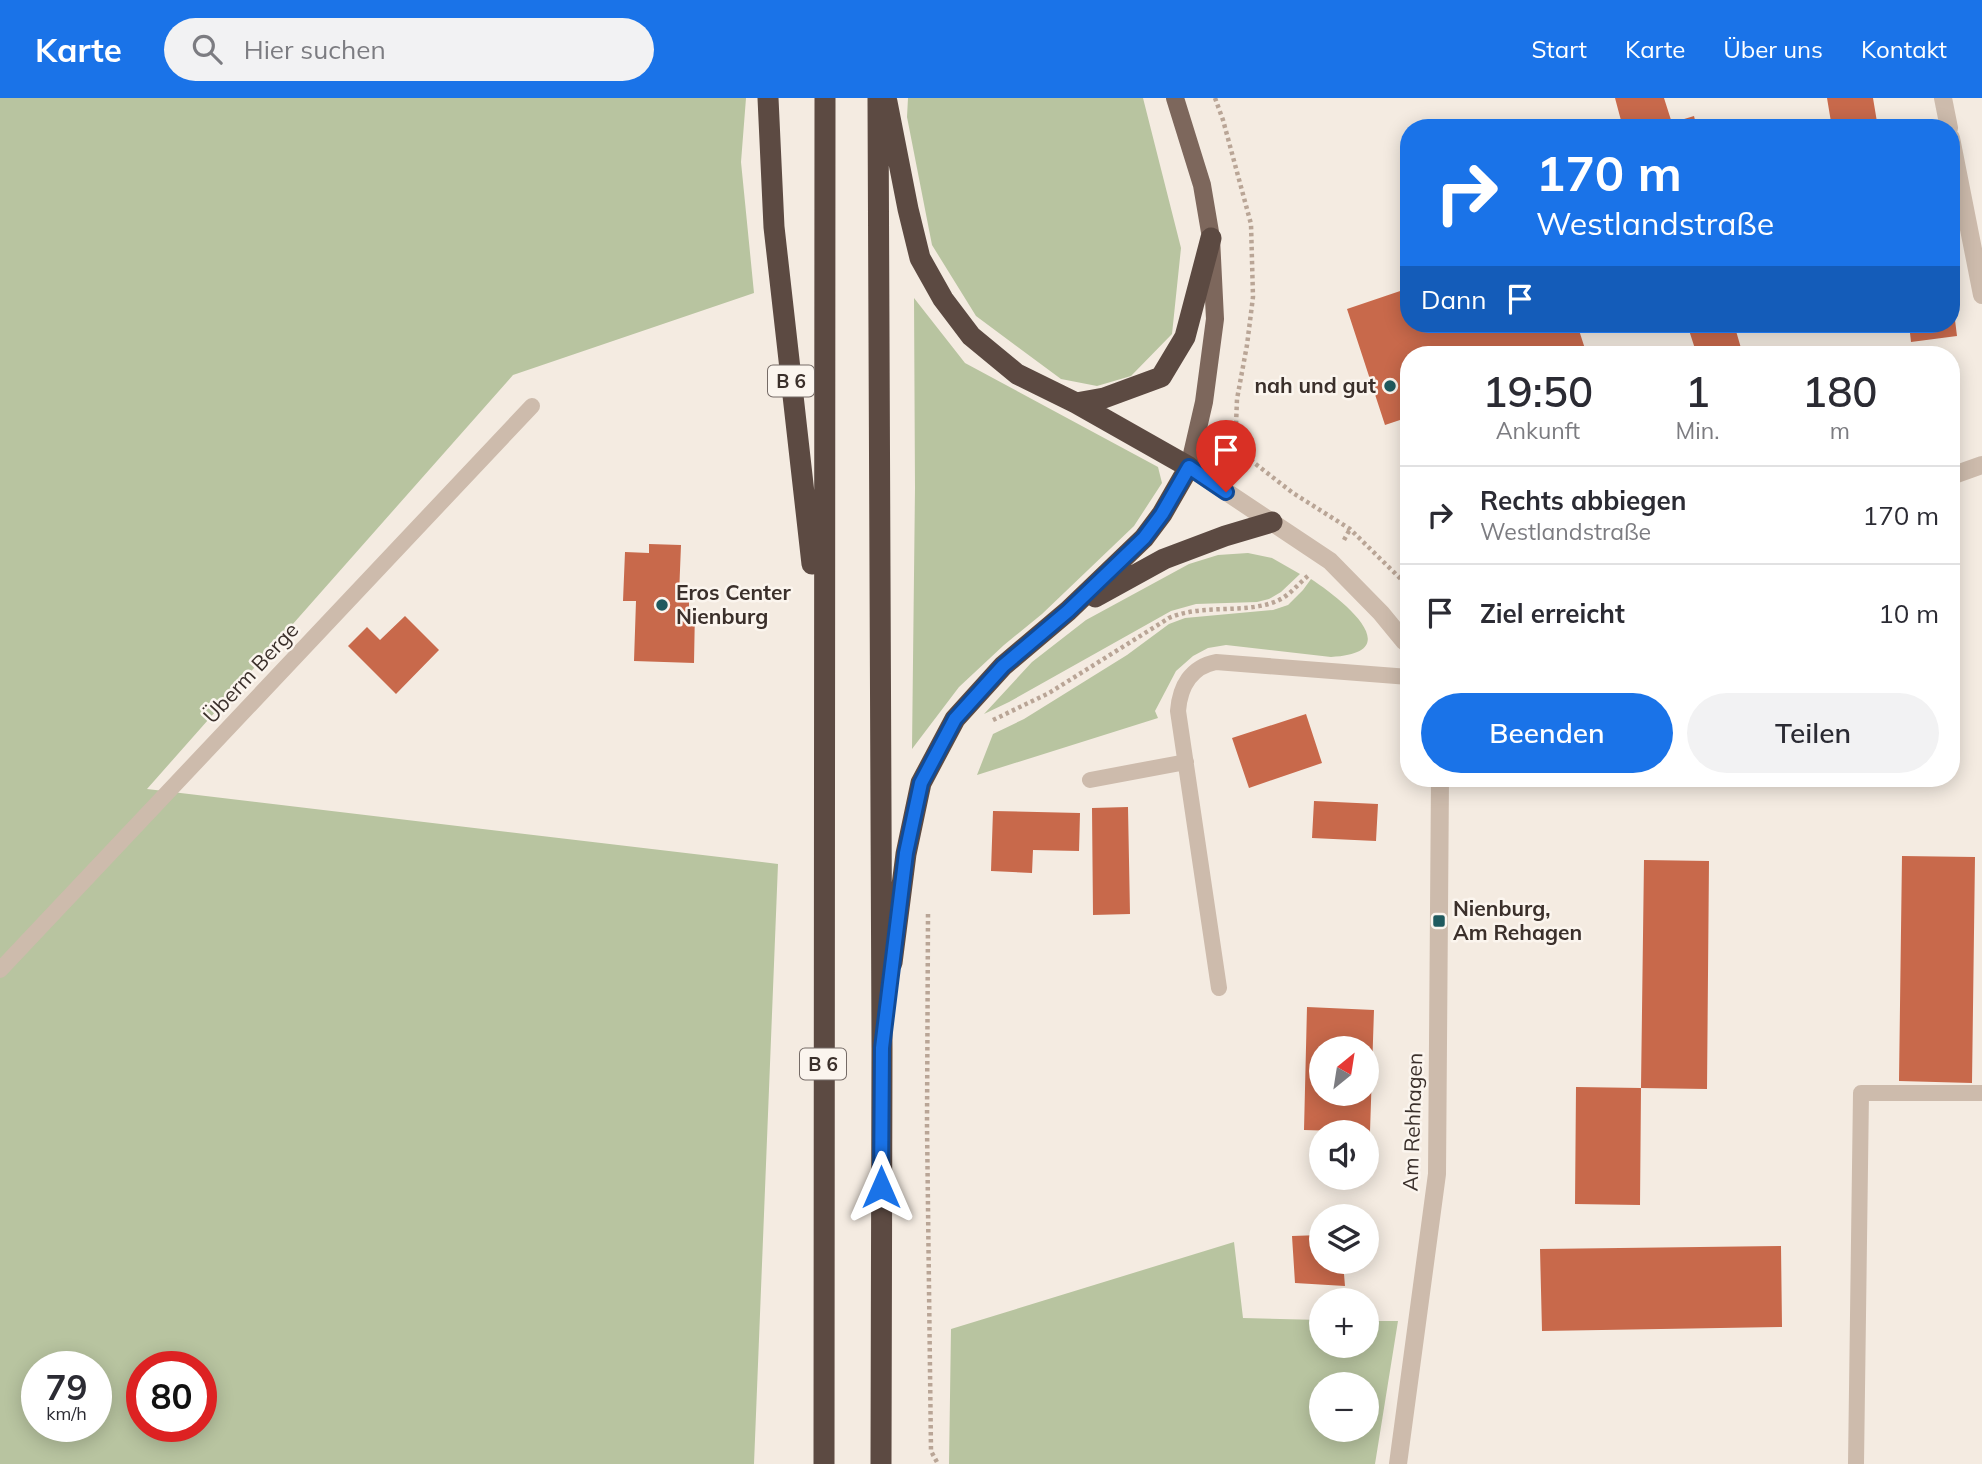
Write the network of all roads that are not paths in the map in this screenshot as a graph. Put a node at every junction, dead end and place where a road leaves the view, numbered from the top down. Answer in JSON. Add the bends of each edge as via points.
{"nodes":[{"id":1,"x":768,"y":98,"type":"edge"},
{"id":2,"x":825,"y":98,"type":"edge"},
{"id":3,"x":878,"y":98,"type":"edge"},
{"id":4,"x":886,"y":98,"type":"edge"},
{"id":5,"x":1175,"y":98,"type":"edge"},
{"id":6,"x":1944,"y":98,"type":"edge"},
{"id":7,"x":1948,"y":119,"type":"edge"},
{"id":8,"x":1960,"y":184,"type":"edge"},
{"id":9,"x":1210,"y":237,"type":"junction"},
{"id":10,"x":1982,"y":295,"type":"edge"},
{"id":11,"x":1076,"y":404,"type":"junction"},
{"id":12,"x":532,"y":406,"type":"dead end"},
{"id":13,"x":1982,"y":465,"type":"edge"},
{"id":14,"x":1189,"y":467,"type":"junction"},
{"id":15,"x":1960,"y":473,"type":"edge"},
{"id":16,"x":1272,"y":522,"type":"junction"},
{"id":17,"x":1068,"y":611,"type":"junction"},
{"id":18,"x":1400,"y":636,"type":"edge"},
{"id":19,"x":823,"y":663,"type":"junction"},
{"id":20,"x":1400,"y":676,"type":"edge"},
{"id":21,"x":1186,"y":762,"type":"junction"},
{"id":22,"x":1090,"y":780,"type":"dead end"},
{"id":23,"x":1440,"y":787,"type":"edge"},
{"id":24,"x":0,"y":970,"type":"edge"},
{"id":25,"x":1219,"y":988,"type":"dead end"},
{"id":26,"x":882,"y":1048,"type":"junction"},
{"id":27,"x":1982,"y":1093,"type":"edge"},
{"id":28,"x":824,"y":1464,"type":"edge"},
{"id":29,"x":881,"y":1464,"type":"edge"},
{"id":30,"x":1398,"y":1464,"type":"edge"},
{"id":31,"x":1856,"y":1464,"type":"edge"}],
"edges":[{"from":1,"to":19,"type":"highway","number":"B 6","via":[[774,227]]},
{"from":2,"to":19,"type":"highway","number":"B 6"},
{"from":3,"to":26,"type":"highway"},
{"from":4,"to":11,"type":"highway","via":[[920,258],[943,299],[971,336],[1017,374]]},
{"from":5,"to":9,"type":"main road","via":[[1202,185]]},
{"from":6,"to":7,"type":"street"},
{"from":8,"to":10,"type":"street"},
{"from":9,"to":11,"type":"highway","via":[[1185,337],[1161,377]]},
{"from":9,"to":14,"type":"main road","via":[[1215,319],[1204,402]]},
{"from":11,"to":14,"type":"highway"},
{"from":12,"to":24,"type":"lane","name":"Überm Berge"},
{"from":13,"to":15,"type":"street"},
{"from":14,"to":16,"type":"street"},
{"from":14,"to":17,"type":"highway","via":[[1144,538]]},
{"from":16,"to":17,"type":"highway","via":[[1164,559]]},
{"from":16,"to":18,"type":"street","via":[[1330,561]]},
{"from":17,"to":26,"type":"highway","via":[[1003,666],[955,719],[921,783],[906,853]]},
{"from":19,"to":28,"type":"highway","number":"B 6"},
{"from":20,"to":21,"type":"lane","via":[[1205,664],[1186,680],[1179,699]]},
{"from":21,"to":22,"type":"lane"},
{"from":21,"to":25,"type":"lane"},
{"from":23,"to":30,"type":"street","name":"Am Rehhagen","via":[[1437,1174]]},
{"from":26,"to":29,"type":"highway"},
{"from":27,"to":31,"type":"lane","via":[[1861,1093]]}]}
